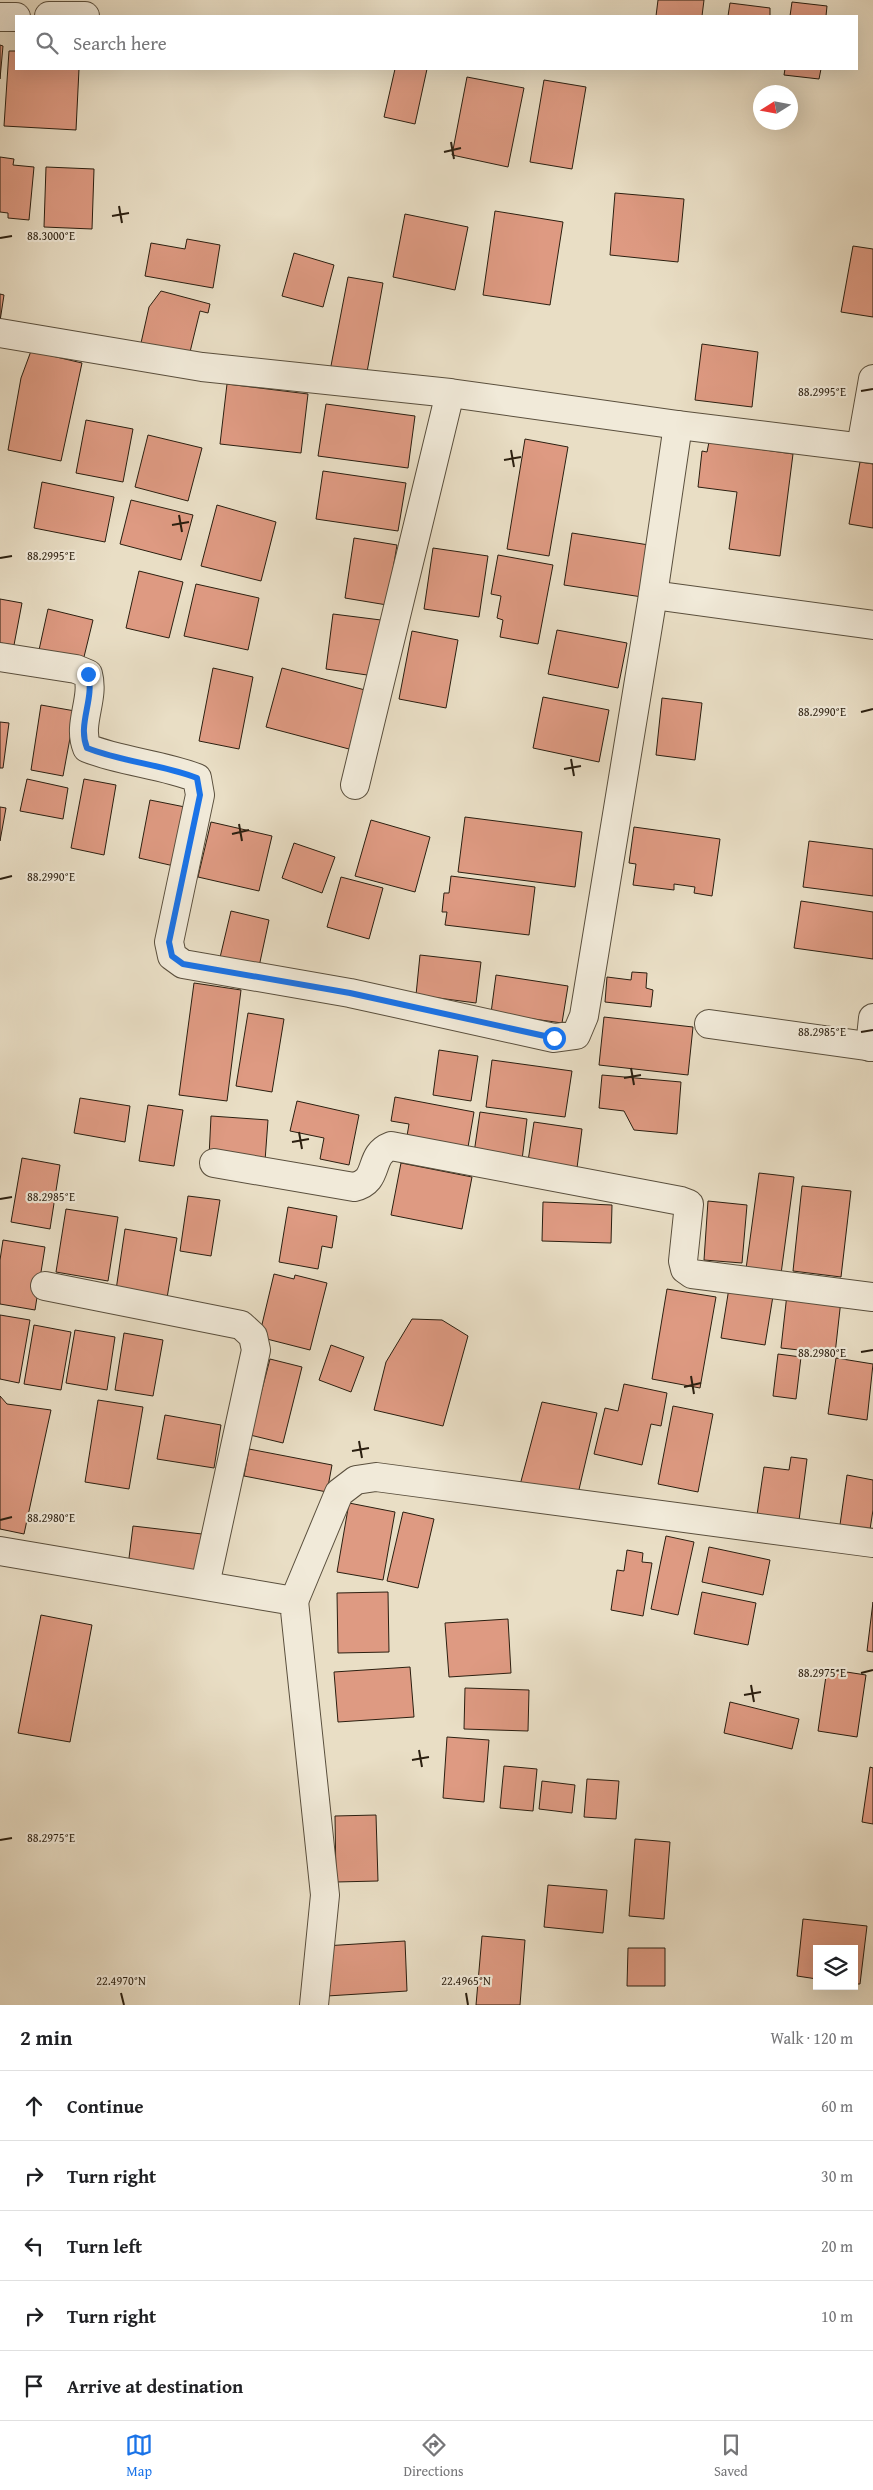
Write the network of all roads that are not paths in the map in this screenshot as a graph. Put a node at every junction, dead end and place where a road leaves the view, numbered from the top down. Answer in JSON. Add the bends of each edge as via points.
{"nodes":[{"id":1,"x":15,"y":17,"type":"edge"},
{"id":2,"x":0,"y":18,"type":"edge"},
{"id":3,"x":0,"y":332,"type":"edge"},
{"id":4,"x":873,"y":379,"type":"edge"},
{"id":5,"x":450,"y":393,"type":"junction"},
{"id":6,"x":678,"y":425,"type":"junction"},
{"id":7,"x":867,"y":448,"type":"edge"},
{"id":8,"x":653,"y":595,"type":"junction"},
{"id":9,"x":873,"y":625,"type":"edge"},
{"id":10,"x":0,"y":657,"type":"edge"},
{"id":11,"x":355,"y":785,"type":"dead end"},
{"id":12,"x":873,"y":1018,"type":"edge"},
{"id":13,"x":709,"y":1024,"type":"dead end"},
{"id":14,"x":871,"y":1047,"type":"edge"},
{"id":15,"x":214,"y":1163,"type":"dead end"},
{"id":16,"x":45,"y":1286,"type":"dead end"},
{"id":17,"x":873,"y":1297,"type":"edge"},
{"id":18,"x":873,"y":1543,"type":"edge"},
{"id":19,"x":0,"y":1551,"type":"edge"},
{"id":20,"x":205,"y":1586,"type":"junction"},
{"id":21,"x":294,"y":1601,"type":"junction"},
{"id":22,"x":314,"y":2005,"type":"edge"}],
"edges":[{"from":1,"to":2,"type":"street"},
{"from":3,"to":5,"type":"street","via":[[202,367]]},
{"from":4,"to":7,"type":"street"},
{"from":5,"to":6,"type":"street"},
{"from":5,"to":11,"type":"street"},
{"from":6,"to":7,"type":"street"},
{"from":6,"to":8,"type":"street"},
{"from":8,"to":9,"type":"street"},
{"from":8,"to":10,"type":"street","via":[[584,1016],[576,1035],[554,1038],[350,993],[183,964],[172,956],[169,942],[200,795],[197,778],[87,748],[83,738],[91,686],[88,674],[76,669]]},
{"from":12,"to":14,"type":"street"},
{"from":13,"to":14,"type":"street"},
{"from":15,"to":17,"type":"street","via":[[354,1188],[370,1179],[377,1157],[383,1149],[391,1146],[681,1201],[689,1204],[683,1261],[684,1269],[692,1274]]},
{"from":16,"to":20,"type":"street","via":[[240,1326],[253,1336],[256,1350]]},
{"from":18,"to":21,"type":"street","via":[[376,1477],[356,1480],[339,1494]]},
{"from":19,"to":20,"type":"street"},
{"from":20,"to":21,"type":"street"},
{"from":21,"to":22,"type":"street","via":[[325,1895]]}]}
